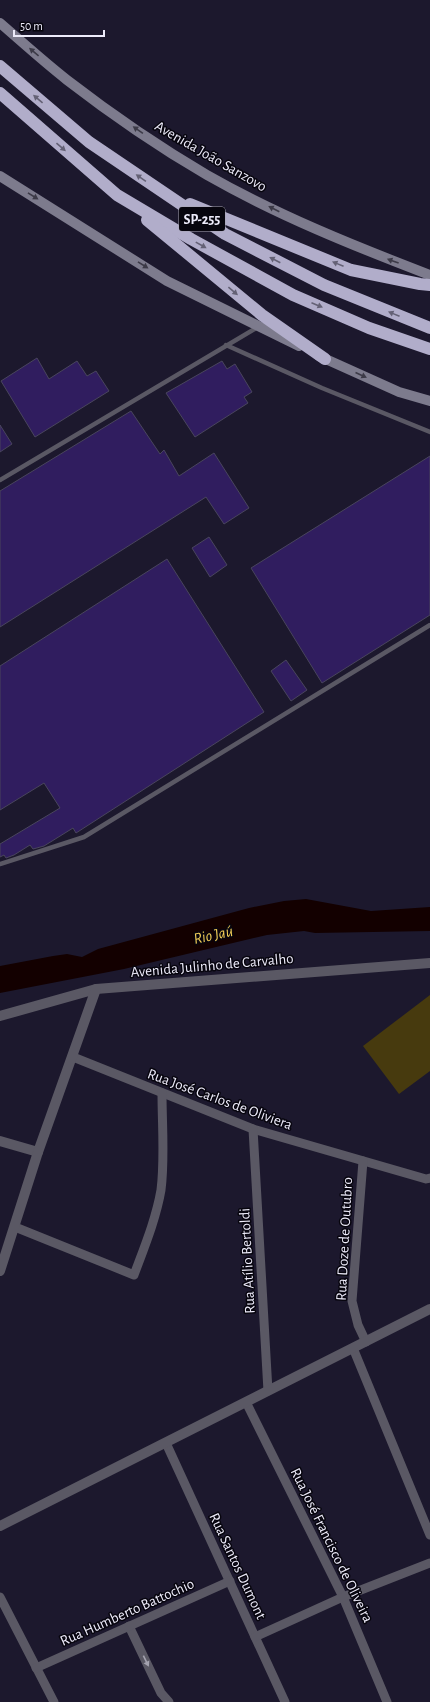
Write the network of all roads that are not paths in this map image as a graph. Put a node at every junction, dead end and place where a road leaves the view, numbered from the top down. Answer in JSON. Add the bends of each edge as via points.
{"nodes":[{"id":1,"x":0,"y":23,"type":"edge"},
{"id":2,"x":0,"y":66,"type":"edge"},
{"id":3,"x":0,"y":93,"type":"edge"},
{"id":4,"x":0,"y":176,"type":"edge"},
{"id":5,"x":164,"y":194,"type":"junction"},
{"id":6,"x":117,"y":195,"type":"junction"},
{"id":7,"x":430,"y":274,"type":"edge"},
{"id":8,"x":430,"y":285,"type":"edge"},
{"id":9,"x":259,"y":326,"type":"junction"},
{"id":10,"x":430,"y":328,"type":"edge"},
{"id":11,"x":226,"y":345,"type":"junction"},
{"id":12,"x":430,"y":349,"type":"edge"},
{"id":13,"x":326,"y":359,"type":"junction"},
{"id":14,"x":430,"y":401,"type":"edge"},
{"id":15,"x":430,"y":432,"type":"edge"},
{"id":16,"x":0,"y":480,"type":"edge"},
{"id":17,"x":430,"y":625,"type":"edge"},
{"id":18,"x":0,"y":864,"type":"edge"},
{"id":19,"x":430,"y":963,"type":"edge"},
{"id":20,"x":96,"y":989,"type":"junction"},
{"id":21,"x":0,"y":1016,"type":"edge"},
{"id":22,"x":73,"y":1057,"type":"junction"},
{"id":23,"x":162,"y":1093,"type":"junction"},
{"id":24,"x":253,"y":1129,"type":"junction"},
{"id":25,"x":0,"y":1141,"type":"edge"},
{"id":26,"x":38,"y":1152,"type":"junction"},
{"id":27,"x":363,"y":1161,"type":"junction"},
{"id":28,"x":430,"y":1178,"type":"edge"},
{"id":29,"x":15,"y":1227,"type":"junction"},
{"id":30,"x":0,"y":1271,"type":"edge"},
{"id":31,"x":430,"y":1310,"type":"edge"},
{"id":32,"x":366,"y":1342,"type":"junction"},
{"id":33,"x":353,"y":1348,"type":"junction"},
{"id":34,"x":268,"y":1391,"type":"junction"},
{"id":35,"x":246,"y":1402,"type":"junction"},
{"id":36,"x":166,"y":1443,"type":"junction"},
{"id":37,"x":0,"y":1526,"type":"edge"},
{"id":38,"x":430,"y":1536,"type":"edge"},
{"id":39,"x":430,"y":1563,"type":"edge"},
{"id":40,"x":230,"y":1581,"type":"junction"},
{"id":41,"x":0,"y":1597,"type":"edge"},
{"id":42,"x":343,"y":1597,"type":"junction"},
{"id":43,"x":129,"y":1626,"type":"junction"},
{"id":44,"x":255,"y":1637,"type":"junction"},
{"id":45,"x":36,"y":1668,"type":"junction"},
{"id":46,"x":54,"y":1702,"type":"edge"},
{"id":47,"x":169,"y":1702,"type":"edge"},
{"id":48,"x":285,"y":1702,"type":"edge"},
{"id":49,"x":387,"y":1702,"type":"edge"}],
"edges":[{"from":7,"to":1,"type":"main road","name":"Avenida João Sanzovo","one_way":true,"via":[[371,253],[277,211],[207,175],[66,80]]},
{"from":5,"to":2,"type":"highway","number":"SP-255","one_way":true,"via":[[89,142]]},
{"from":3,"to":6,"type":"highway","number":"SP-255","one_way":true},
{"from":4,"to":9,"type":"main road","one_way":true,"via":[[167,281]]},
{"from":8,"to":5,"type":"highway","one_way":true,"via":[[351,270]]},
{"from":10,"to":5,"type":"highway","number":"SP-255","one_way":true,"via":[[324,285],[225,234]]},
{"from":6,"to":12,"type":"highway","number":"SP-255","one_way":true,"via":[[293,295],[369,328]]},
{"from":6,"to":13,"type":"highway","one_way":true,"via":[[262,315]]},
{"from":9,"to":11,"type":"lane"},
{"from":9,"to":13,"type":"main road"},
{"from":11,"to":15,"type":"lane"},
{"from":11,"to":16,"type":"lane"},
{"from":13,"to":14,"type":"main road","one_way":true,"via":[[399,392]]},
{"from":17,"to":18,"type":"lane","via":[[84,837]]},
{"from":19,"to":20,"type":"street","name":"Avenida Julinho de Carvalho"},
{"from":20,"to":21,"type":"street","name":"Avenida Julinho de Carvalho"},
{"from":20,"to":22,"type":"street"},
{"from":22,"to":23,"type":"street","name":"Rua José Carlos de Oliviera"},
{"from":22,"to":26,"type":"street"},
{"from":23,"to":24,"type":"street","name":"Rua José Carlos de Oliviera"},
{"from":23,"to":29,"type":"street","via":[[161,1191],[134,1275]]},
{"from":24,"to":27,"type":"street","name":"Rua José Carlos de Oliviera"},
{"from":24,"to":34,"type":"street","name":"Rua Atílio Bertoldi"},
{"from":25,"to":26,"type":"street"},
{"from":26,"to":29,"type":"street"},
{"from":27,"to":28,"type":"street","name":"Rua José Carlos de Oliviera"},
{"from":27,"to":32,"type":"street","name":"Rua Doze de Outubro","via":[[352,1302]]},
{"from":29,"to":30,"type":"street"},
{"from":31,"to":32,"type":"street"},
{"from":32,"to":33,"type":"street"},
{"from":33,"to":34,"type":"street"},
{"from":33,"to":38,"type":"street"},
{"from":34,"to":35,"type":"street"},
{"from":35,"to":36,"type":"street"},
{"from":35,"to":42,"type":"street","name":"Rua José Francisco de Oliveira"},
{"from":36,"to":37,"type":"street"},
{"from":36,"to":40,"type":"street","name":"Rua Santos Dumont"},
{"from":39,"to":42,"type":"street"},
{"from":40,"to":43,"type":"street","name":"Rua Humberto Battochio"},
{"from":40,"to":44,"type":"street","name":"Rua Santos Dumont"},
{"from":41,"to":45,"type":"street"},
{"from":42,"to":44,"type":"street"},
{"from":42,"to":49,"type":"street","name":"Rua José Francisco de Oliveira"},
{"from":43,"to":45,"type":"street","name":"Rua Humberto Battochio"},
{"from":43,"to":47,"type":"street","one_way":true},
{"from":44,"to":48,"type":"street","name":"Rua Santos Dumont"},
{"from":45,"to":46,"type":"street"}]}
